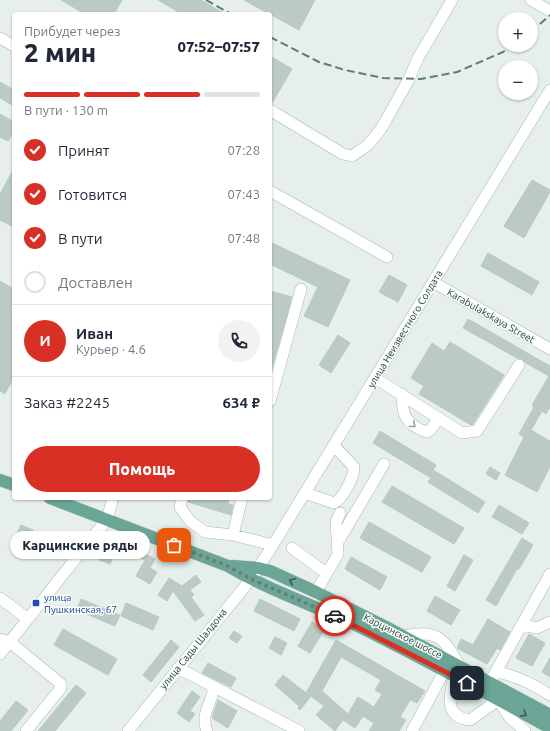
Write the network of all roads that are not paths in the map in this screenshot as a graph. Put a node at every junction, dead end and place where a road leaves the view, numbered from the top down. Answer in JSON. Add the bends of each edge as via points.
{"nodes":[{"id":1,"x":452,"y":0,"type":"edge"},
{"id":2,"x":531,"y":0,"type":"edge"},
{"id":3,"x":550,"y":11,"type":"edge"},
{"id":4,"x":0,"y":38,"type":"edge"},
{"id":5,"x":12,"y":45,"type":"edge"},
{"id":6,"x":550,"y":90,"type":"edge"},
{"id":7,"x":272,"y":111,"type":"edge"},
{"id":8,"x":272,"y":192,"type":"edge"},
{"id":9,"x":387,"y":257,"type":"dead end"},
{"id":10,"x":433,"y":282,"type":"junction"},
{"id":11,"x":301,"y":289,"type":"dead end"},
{"id":12,"x":550,"y":349,"type":"edge"},
{"id":13,"x":519,"y":365,"type":"dead end"},
{"id":14,"x":375,"y":378,"type":"junction"},
{"id":15,"x":272,"y":391,"type":"edge"},
{"id":16,"x":402,"y":394,"type":"junction"},
{"id":17,"x":439,"y":418,"type":"junction"},
{"id":18,"x":334,"y":446,"type":"junction"},
{"id":19,"x":384,"y":464,"type":"dead end"},
{"id":20,"x":0,"y":480,"type":"edge"},
{"id":21,"x":12,"y":484,"type":"edge"},
{"id":22,"x":305,"y":493,"type":"junction"},
{"id":23,"x":55,"y":500,"type":"edge"},
{"id":24,"x":112,"y":500,"type":"edge"},
{"id":25,"x":182,"y":500,"type":"edge"},
{"id":26,"x":242,"y":500,"type":"edge"},
{"id":27,"x":340,"y":513,"type":"dead end"},
{"id":28,"x":107,"y":519,"type":"junction"},
{"id":29,"x":233,"y":535,"type":"junction"},
{"id":30,"x":338,"y":542,"type":"junction"},
{"id":31,"x":273,"y":545,"type":"junction"},
{"id":32,"x":292,"y":548,"type":"dead end"},
{"id":33,"x":228,"y":566,"type":"junction"},
{"id":34,"x":258,"y":568,"type":"junction"},
{"id":35,"x":326,"y":573,"type":"junction"},
{"id":36,"x":550,"y":574,"type":"edge"},
{"id":37,"x":251,"y":579,"type":"junction"},
{"id":38,"x":316,"y":592,"type":"junction"},
{"id":39,"x":0,"y":598,"type":"edge"},
{"id":40,"x":28,"y":619,"type":"junction"},
{"id":41,"x":550,"y":622,"type":"edge"},
{"id":42,"x":522,"y":625,"type":"junction"},
{"id":43,"x":5,"y":641,"type":"edge"},
{"id":44,"x":0,"y":654,"type":"edge"},
{"id":45,"x":178,"y":668,"type":"junction"},
{"id":46,"x":453,"y":671,"type":"junction"},
{"id":47,"x":493,"y":677,"type":"junction"},
{"id":48,"x":214,"y":687,"type":"junction"},
{"id":49,"x":550,"y":695,"type":"edge"},
{"id":50,"x":498,"y":700,"type":"junction"},
{"id":51,"x":550,"y":714,"type":"edge"},
{"id":52,"x":550,"y":728,"type":"edge"},
{"id":53,"x":26,"y":731,"type":"edge"},
{"id":54,"x":128,"y":731,"type":"edge"},
{"id":55,"x":207,"y":731,"type":"edge"},
{"id":56,"x":299,"y":731,"type":"edge"},
{"id":57,"x":412,"y":731,"type":"edge"},
{"id":58,"x":525,"y":731,"type":"edge"}],
"edges":[{"from":1,"to":7,"type":"street","via":[[381,129],[368,145],[352,156],[343,154]]},
{"from":2,"to":3,"type":"street"},
{"from":4,"to":5,"type":"street"},
{"from":6,"to":10,"type":"street","name":"улица Неизвестного Солдата"},
{"from":8,"to":9,"type":"street"},
{"from":10,"to":12,"type":"street","name":"Karabulakskaya Street"},
{"from":10,"to":14,"type":"street","name":"улица Неизвестного Солдата"},
{"from":11,"to":15,"type":"street"},
{"from":13,"to":17,"type":"street","via":[[477,431],[462,433]]},
{"from":14,"to":16,"type":"street"},
{"from":14,"to":18,"type":"street","name":"улица Неизвестного Солдата"},
{"from":16,"to":17,"type":"street"},
{"from":16,"to":17,"type":"street","one_way":true,"via":[[403,413],[410,424],[427,432]]},
{"from":18,"to":22,"type":"street","name":"улица Неизвестного Солдата"},
{"from":18,"to":22,"type":"street","via":[[354,467],[354,474],[342,495],[334,503]]},
{"from":19,"to":30,"type":"street"},
{"from":20,"to":21,"type":"main road"},
{"from":22,"to":31,"type":"street","name":"улица Неизвестного Солдата"},
{"from":23,"to":28,"type":"main road","name":"Карцинское шоссе"},
{"from":24,"to":28,"type":"street"},
{"from":25,"to":29,"type":"street","via":[[180,506],[190,521],[205,532]]},
{"from":26,"to":29,"type":"street"},
{"from":27,"to":30,"type":"street","via":[[336,522]]},
{"from":28,"to":33,"type":"main road","name":"Карцинское шоссе"},
{"from":28,"to":40,"type":"street"},
{"from":29,"to":31,"type":"street"},
{"from":30,"to":35,"type":"street","via":[[338,554]]},
{"from":31,"to":34,"type":"street","name":"улица Неизвестного Солдата"},
{"from":32,"to":35,"type":"street"},
{"from":33,"to":34,"type":"main road","name":"Карцинское шоссе"},
{"from":33,"to":37,"type":"main road","name":"Карцинское шоссе"},
{"from":34,"to":37,"type":"street","name":"улица Сады Шалдона"},
{"from":38,"to":34,"type":"main road","name":"Карцинское шоссе","one_way":true},
{"from":35,"to":38,"type":"street"},
{"from":36,"to":42,"type":"street"},
{"from":37,"to":45,"type":"street","name":"улица Сады Шалдона"},
{"from":37,"to":46,"type":"main road","name":"Карцинское шоссе"},
{"from":38,"to":46,"type":"main road","name":"Карцинское шоссе","via":[[404,636]]},
{"from":39,"to":40,"type":"street"},
{"from":40,"to":43,"type":"street"},
{"from":41,"to":42,"type":"street","via":[[537,628]]},
{"from":42,"to":47,"type":"street"},
{"from":43,"to":44,"type":"street"},
{"from":43,"to":53,"type":"street","via":[[61,684]]},
{"from":45,"to":48,"type":"street"},
{"from":45,"to":54,"type":"street","name":"улица Сады Шалдона"},
{"from":46,"to":47,"type":"main road","name":"Карцинское шоссе"},
{"from":46,"to":50,"type":"main road","name":"Карцинское шоссе"},
{"from":46,"to":50,"type":"street","via":[[449,698],[453,712],[458,717],[470,720]]},
{"from":46,"to":57,"type":"street"},
{"from":47,"to":49,"type":"street","via":[[510,674]]},
{"from":47,"to":51,"type":"main road","name":"Карцинское шоссе"},
{"from":48,"to":55,"type":"street","via":[[205,713]]},
{"from":48,"to":56,"type":"street"},
{"from":50,"to":52,"type":"main road","name":"Карцинское шоссе","one_way":true},
{"from":50,"to":58,"type":"street","via":[[510,718]]}]}
